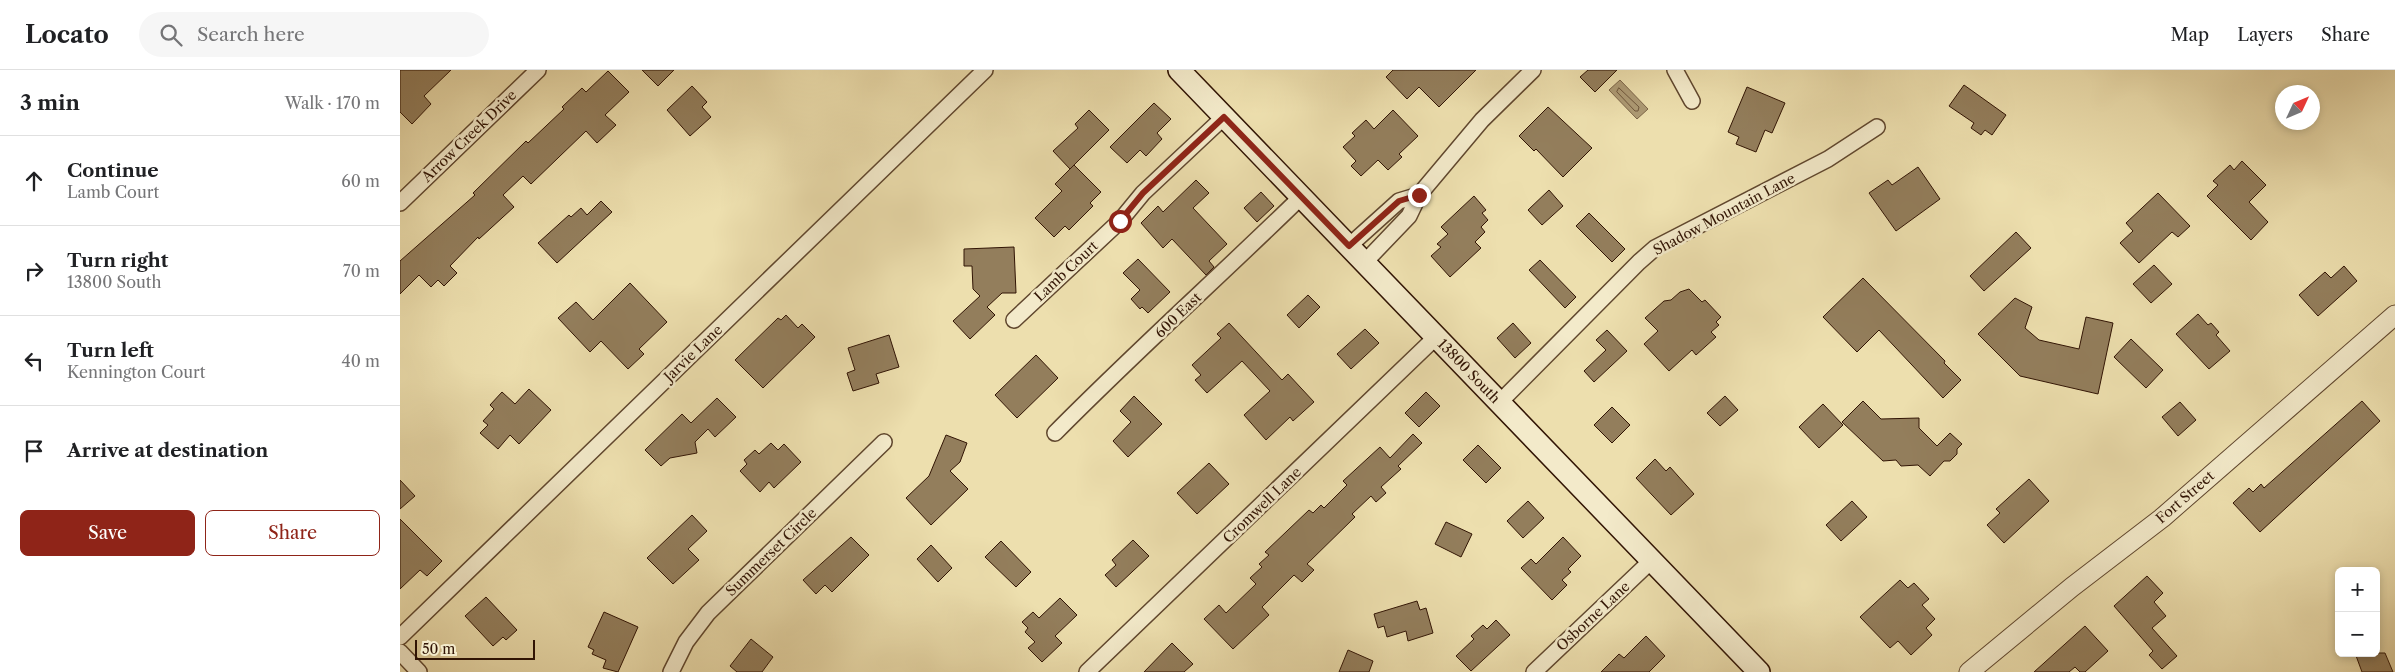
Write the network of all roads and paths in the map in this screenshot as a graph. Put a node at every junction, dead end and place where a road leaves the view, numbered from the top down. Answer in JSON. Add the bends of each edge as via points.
{"nodes":[{"id":1,"x":538,"y":70,"type":"edge"},
{"id":2,"x":985,"y":70,"type":"edge"},
{"id":3,"x":1179,"y":70,"type":"edge"},
{"id":4,"x":1533,"y":70,"type":"edge"},
{"id":5,"x":1675,"y":70,"type":"edge"},
{"id":6,"x":1692,"y":101,"type":"dead end"},
{"id":7,"x":1224,"y":117,"type":"junction"},
{"id":8,"x":1877,"y":127,"type":"dead end"},
{"id":9,"x":1419,"y":195,"type":"junction"},
{"id":10,"x":1301,"y":197,"type":"junction"},
{"id":11,"x":400,"y":203,"type":"edge"},
{"id":12,"x":1349,"y":246,"type":"junction"},
{"id":13,"x":1364,"y":263,"type":"junction"},
{"id":14,"x":2395,"y":315,"type":"edge"},
{"id":15,"x":1014,"y":320,"type":"dead end"},
{"id":16,"x":1436,"y":337,"type":"junction"},
{"id":17,"x":1499,"y":403,"type":"junction"},
{"id":18,"x":1055,"y":433,"type":"dead end"},
{"id":19,"x":884,"y":442,"type":"dead end"},
{"id":20,"x":1652,"y":561,"type":"junction"},
{"id":21,"x":400,"y":637,"type":"edge"},
{"id":22,"x":400,"y":652,"type":"edge"},
{"id":23,"x":419,"y":672,"type":"edge"},
{"id":24,"x":671,"y":672,"type":"edge"},
{"id":25,"x":1087,"y":672,"type":"edge"},
{"id":26,"x":1534,"y":672,"type":"edge"},
{"id":27,"x":1758,"y":672,"type":"edge"},
{"id":28,"x":1969,"y":672,"type":"edge"}],
"edges":[{"from":1,"to":11,"type":"street","name":"Arrow Creek Drive"},
{"from":2,"to":21,"type":"street","name":"Jarvie Lane"},
{"from":3,"to":7,"type":"main road","name":"13800 South"},
{"from":4,"to":9,"type":"street","via":[[1482,120]]},
{"from":5,"to":6,"type":"street"},
{"from":7,"to":10,"type":"main road","name":"13800 South"},
{"from":7,"to":15,"type":"street","name":"Lamb Court"},
{"from":8,"to":17,"type":"street","name":"Shadow Mountain Lane","via":[[1828,159],[1655,248]]},
{"from":9,"to":12,"type":"street","via":[[1399,201]]},
{"from":9,"to":13,"type":"street","via":[[1409,216]]},
{"from":10,"to":12,"type":"main road","name":"13800 South"},
{"from":10,"to":18,"type":"street","name":"600 East"},
{"from":12,"to":13,"type":"main road","name":"13800 South"},
{"from":13,"to":16,"type":"main road","name":"13800 South"},
{"from":14,"to":28,"type":"street","name":"Fort Street","via":[[2162,518]]},
{"from":16,"to":17,"type":"main road","name":"13800 South"},
{"from":16,"to":25,"type":"street","name":"Cromwell Lane"},
{"from":17,"to":20,"type":"main road","name":"13800 South"},
{"from":19,"to":24,"type":"street","name":"Summerset Circle","via":[[708,613],[686,642]]},
{"from":20,"to":26,"type":"street","name":"Osborne Lane"},
{"from":20,"to":27,"type":"main road","name":"13800 South"},
{"from":22,"to":23,"type":"street"}]}
